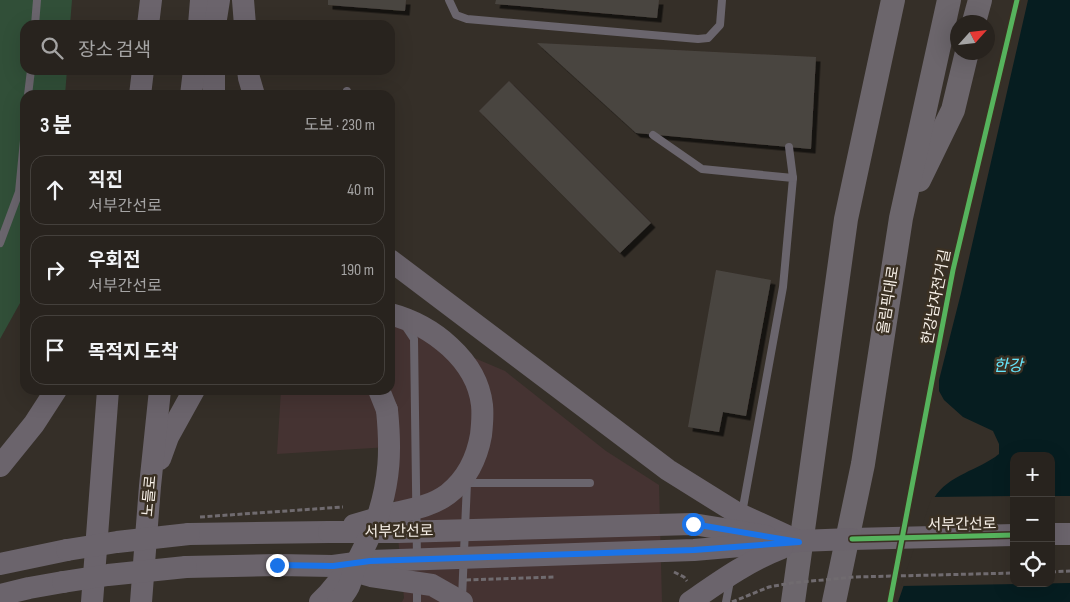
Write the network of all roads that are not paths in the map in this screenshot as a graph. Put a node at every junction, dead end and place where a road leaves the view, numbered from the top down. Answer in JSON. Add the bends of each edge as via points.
{"nodes":[{"id":1,"x":37,"y":0,"type":"edge"},
{"id":2,"x":151,"y":0,"type":"edge"},
{"id":3,"x":201,"y":0,"type":"edge"},
{"id":4,"x":219,"y":0,"type":"edge"},
{"id":5,"x":243,"y":0,"type":"edge"},
{"id":6,"x":449,"y":0,"type":"edge"},
{"id":7,"x":722,"y":0,"type":"edge"},
{"id":8,"x":893,"y":0,"type":"edge"},
{"id":9,"x":949,"y":0,"type":"edge"},
{"id":10,"x":980,"y":0,"type":"edge"},
{"id":11,"x":976,"y":15,"type":"edge"},
{"id":12,"x":35,"y":20,"type":"edge"},
{"id":13,"x":149,"y":20,"type":"edge"},
{"id":14,"x":199,"y":20,"type":"edge"},
{"id":15,"x":216,"y":20,"type":"edge"},
{"id":16,"x":245,"y":20,"type":"edge"},
{"id":17,"x":965,"y":60,"type":"edge"},
{"id":18,"x":30,"y":75,"type":"edge"},
{"id":19,"x":142,"y":75,"type":"edge"},
{"id":20,"x":193,"y":75,"type":"edge"},
{"id":21,"x":214,"y":75,"type":"edge"},
{"id":22,"x":249,"y":75,"type":"edge"},
{"id":23,"x":29,"y":90,"type":"edge"},
{"id":24,"x":141,"y":90,"type":"edge"},
{"id":25,"x":192,"y":90,"type":"edge"},
{"id":26,"x":214,"y":90,"type":"edge"},
{"id":27,"x":253,"y":90,"type":"edge"},
{"id":28,"x":652,"y":135,"type":"dead end"},
{"id":29,"x":789,"y":147,"type":"dead end"},
{"id":30,"x":792,"y":178,"type":"junction"},
{"id":31,"x":20,"y":182,"type":"edge"},
{"id":32,"x":901,"y":218,"type":"junction"},
{"id":33,"x":0,"y":242,"type":"edge"},
{"id":34,"x":395,"y":264,"type":"edge"},
{"id":35,"x":395,"y":314,"type":"edge"},
{"id":36,"x":395,"y":316,"type":"edge"},
{"id":37,"x":53,"y":395,"type":"edge"},
{"id":38,"x":108,"y":395,"type":"edge"},
{"id":39,"x":159,"y":395,"type":"edge"},
{"id":40,"x":191,"y":395,"type":"edge"},
{"id":41,"x":381,"y":395,"type":"edge"},
{"id":42,"x":0,"y":466,"type":"edge"},
{"id":43,"x":590,"y":483,"type":"dead end"},
{"id":44,"x":150,"y":486,"type":"junction"},
{"id":45,"x":329,"y":532,"type":"junction"},
{"id":46,"x":1055,"y":534,"type":"edge"},
{"id":47,"x":1070,"y":534,"type":"edge"},
{"id":48,"x":577,"y":535,"type":"dead end"},
{"id":49,"x":596,"y":535,"type":"dead end"},
{"id":50,"x":1010,"y":535,"type":"edge"},
{"id":51,"x":474,"y":538,"type":"dead end"},
{"id":52,"x":465,"y":539,"type":"junction"},
{"id":53,"x":799,"y":542,"type":"junction"},
{"id":54,"x":734,"y":555,"type":"dead end"},
{"id":55,"x":417,"y":563,"type":"dead end"},
{"id":56,"x":0,"y":564,"type":"edge"},
{"id":57,"x":357,"y":564,"type":"junction"},
{"id":58,"x":733,"y":565,"type":"dead end"},
{"id":59,"x":333,"y":566,"type":"junction"},
{"id":60,"x":417,"y":573,"type":"dead end"},
{"id":61,"x":690,"y":594,"type":"edge"},
{"id":62,"x":0,"y":595,"type":"edge"},
{"id":63,"x":142,"y":596,"type":"edge"},
{"id":64,"x":456,"y":598,"type":"edge"},
{"id":65,"x":92,"y":602,"type":"edge"},
{"id":66,"x":320,"y":602,"type":"edge"},
{"id":67,"x":338,"y":602,"type":"edge"},
{"id":68,"x":417,"y":602,"type":"edge"},
{"id":69,"x":726,"y":602,"type":"edge"},
{"id":70,"x":793,"y":602,"type":"edge"},
{"id":71,"x":834,"y":602,"type":"edge"}],
"edges":[{"from":1,"to":12,"type":"lane"},
{"from":2,"to":13,"type":"main road"},
{"from":3,"to":14,"type":"main road"},
{"from":4,"to":15,"type":"main road"},
{"from":5,"to":16,"type":"main road"},
{"from":6,"to":7,"type":"lane","via":[[456,15],[467,19],[698,39],[708,38],[720,25]]},
{"from":8,"to":70,"type":"highway","via":[[846,219]]},
{"from":9,"to":32,"type":"highway","name":"올림픽대로"},
{"from":10,"to":11,"type":"highway"},
{"from":17,"to":32,"type":"highway","via":[[953,110]]},
{"from":18,"to":23,"type":"lane"},
{"from":19,"to":24,"type":"main road"},
{"from":20,"to":25,"type":"main road"},
{"from":21,"to":26,"type":"main road"},
{"from":22,"to":27,"type":"main road"},
{"from":28,"to":30,"type":"lane","via":[[702,169]]},
{"from":29,"to":30,"type":"lane"},
{"from":30,"to":54,"type":"lane","via":[[783,288]]},
{"from":31,"to":33,"type":"lane"},
{"from":32,"to":71,"type":"highway","name":"올림픽대로","via":[[863,464]]},
{"from":34,"to":53,"type":"main road","bridge":true,"via":[[668,470],[737,513]]},
{"from":35,"to":45,"type":"main road","bridge":true,"via":[[437,335],[466,364],[482,404],[479,445],[463,478],[443,497],[416,509]]},
{"from":36,"to":55,"type":"lane","via":[[414,339]]},
{"from":37,"to":42,"type":"main road"},
{"from":38,"to":65,"type":"main road"},
{"from":39,"to":44,"type":"main road","name":"노들로"},
{"from":40,"to":44,"type":"main road","via":[[168,437]]},
{"from":41,"to":57,"type":"main road","bridge":true,"via":[[387,410],[389,468],[376,520]]},
{"from":43,"to":52,"type":"lane","via":[[467,483]]},
{"from":44,"to":63,"type":"main road","name":"노들로"},
{"from":45,"to":53,"type":"main road","name":"서부간선로","bridge":true,"via":[[693,524]]},
{"from":45,"to":56,"type":"main road","name":"서부간선로","bridge":true,"via":[[194,526]]},
{"from":46,"to":47,"type":"main road"},
{"from":48,"to":49,"type":"lane"},
{"from":50,"to":53,"type":"main road","name":"서부간선로","bridge":true},
{"from":51,"to":52,"type":"lane"},
{"from":52,"to":64,"type":"lane"},
{"from":53,"to":59,"type":"main road","name":"서부간선로","bridge":true,"via":[[694,550],[370,561]]},
{"from":53,"to":61,"type":"main road","bridge":true,"via":[[762,556],[725,579]]},
{"from":57,"to":66,"type":"main road","bridge":true},
{"from":57,"to":67,"type":"main road","bridge":true},
{"from":58,"to":69,"type":"lane"},
{"from":59,"to":62,"type":"main road","name":"서부간선로","bridge":true,"via":[[186,567],[108,574]]},
{"from":59,"to":64,"type":"main road","bridge":true,"via":[[371,576],[432,585]]},
{"from":60,"to":68,"type":"lane"}]}
